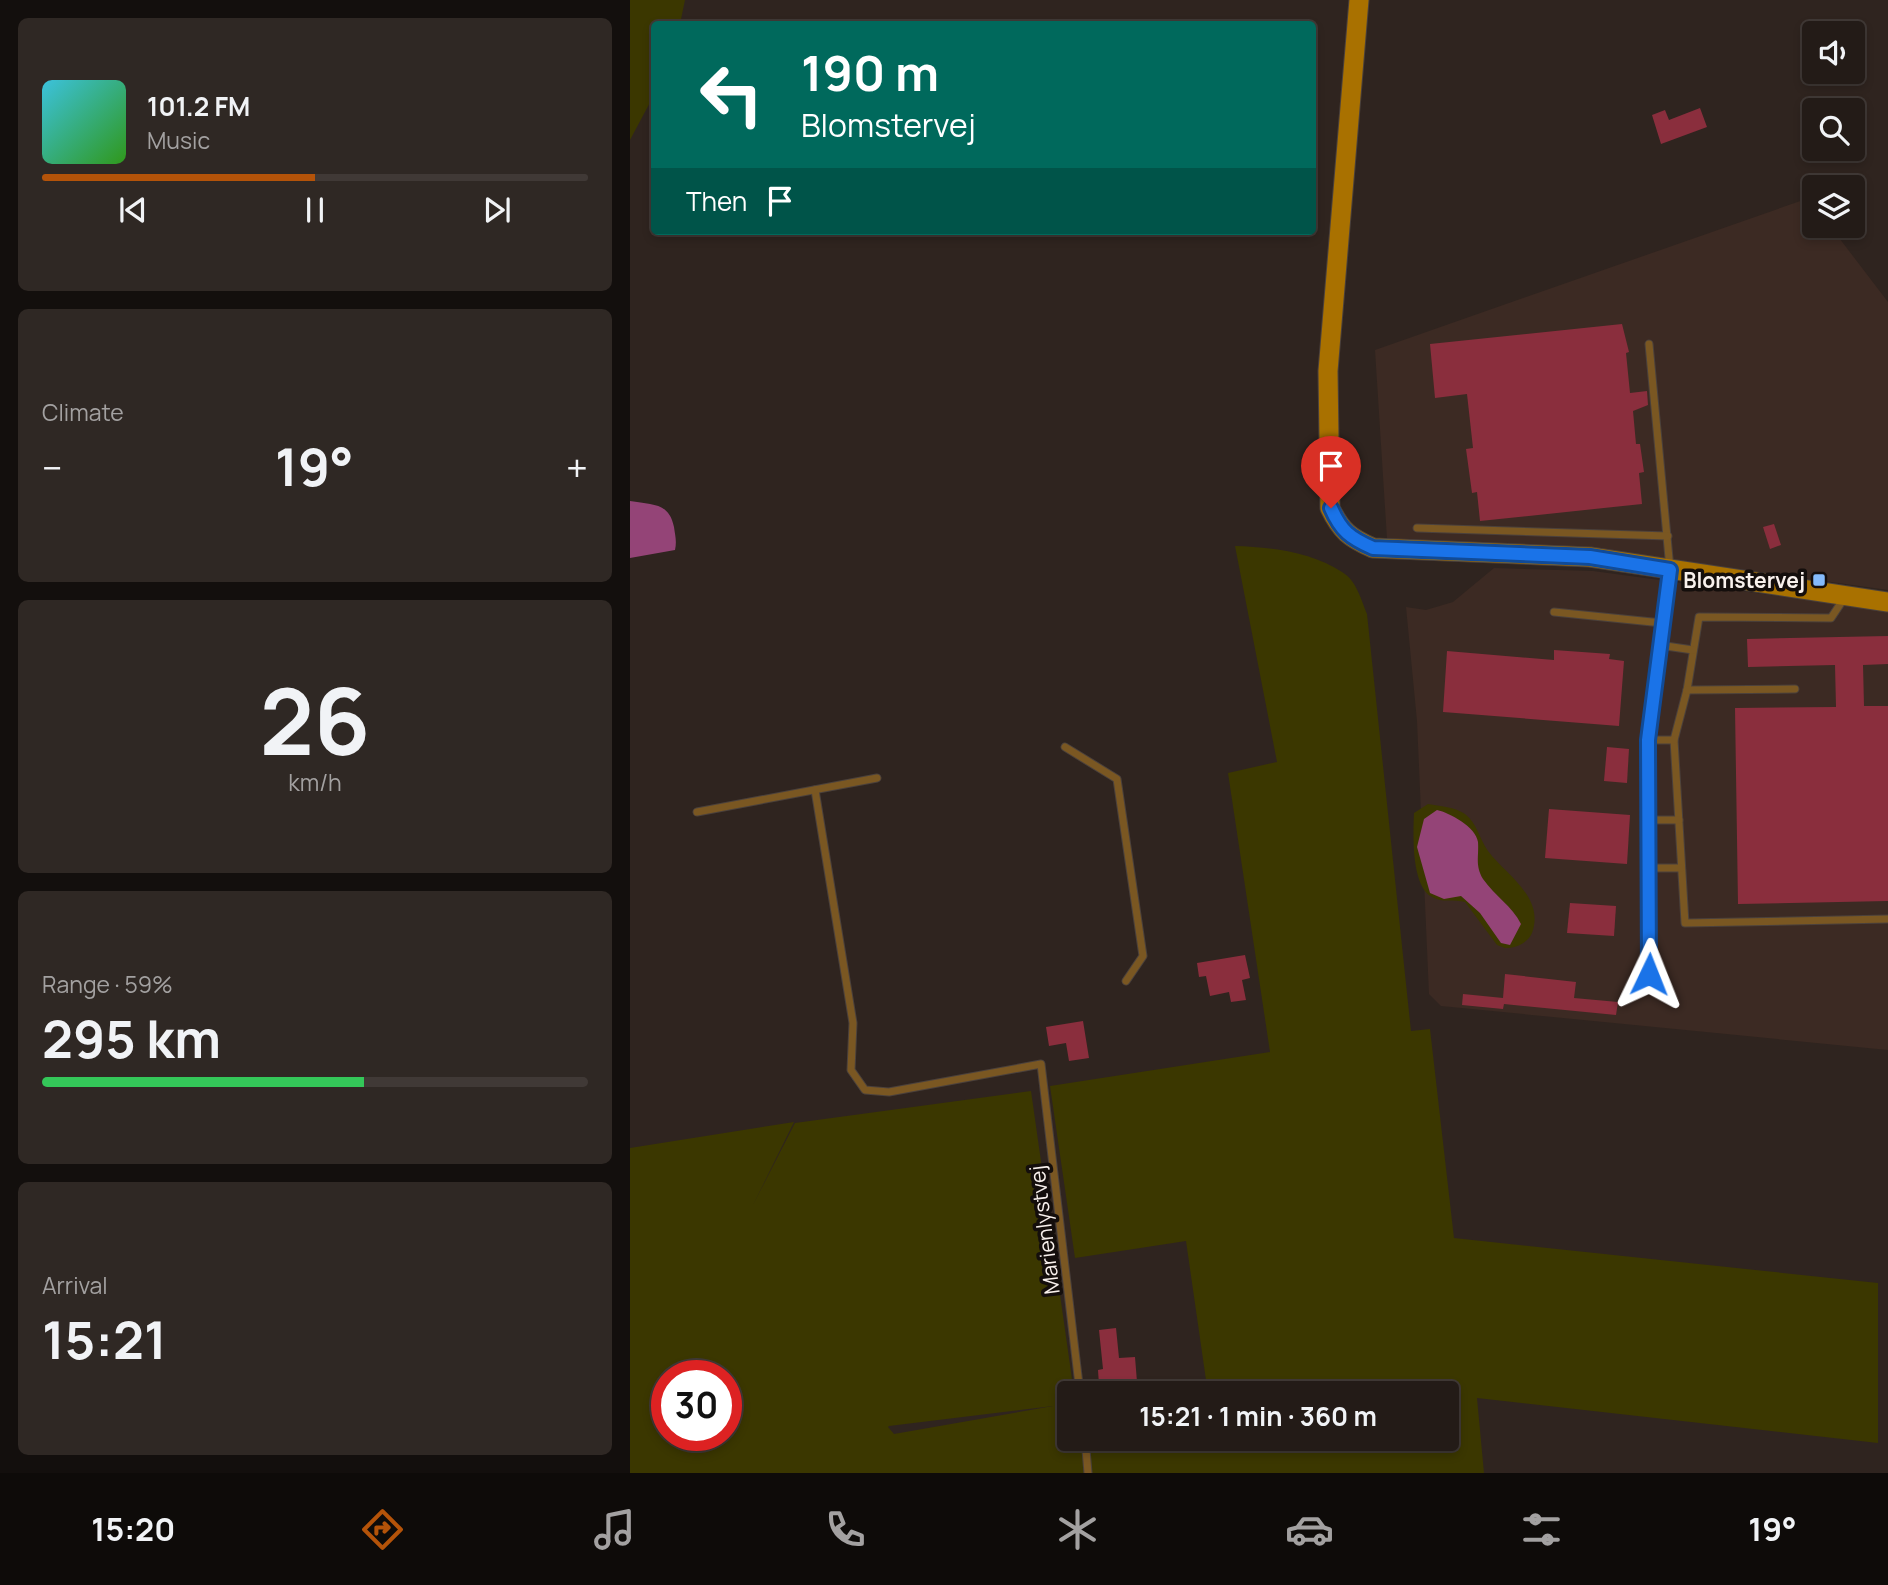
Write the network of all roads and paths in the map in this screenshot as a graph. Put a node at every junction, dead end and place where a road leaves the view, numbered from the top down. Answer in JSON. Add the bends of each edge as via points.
{"nodes":[{"id":1,"x":1359,"y":0,"type":"edge"},
{"id":2,"x":1649,"y":344,"type":"dead end"},
{"id":3,"x":1418,"y":528,"type":"dead end"},
{"id":4,"x":1668,"y":536,"type":"junction"},
{"id":5,"x":1670,"y":570,"type":"junction"},
{"id":6,"x":1845,"y":596,"type":"junction"},
{"id":7,"x":1888,"y":602,"type":"edge"},
{"id":8,"x":1553,"y":612,"type":"dead end"},
{"id":9,"x":1662,"y":623,"type":"junction"},
{"id":10,"x":1659,"y":645,"type":"junction"},
{"id":11,"x":1693,"y":650,"type":"junction"},
{"id":12,"x":1795,"y":689,"type":"dead end"},
{"id":13,"x":1687,"y":690,"type":"junction"},
{"id":14,"x":1648,"y":740,"type":"junction"},
{"id":15,"x":1674,"y":740,"type":"junction"},
{"id":16,"x":1065,"y":747,"type":"dead end"},
{"id":17,"x":877,"y":778,"type":"dead end"},
{"id":18,"x":815,"y":790,"type":"junction"},
{"id":19,"x":697,"y":812,"type":"dead end"},
{"id":20,"x":1647,"y":820,"type":"junction"},
{"id":21,"x":1679,"y":820,"type":"junction"},
{"id":22,"x":1649,"y":868,"type":"junction"},
{"id":23,"x":1681,"y":868,"type":"junction"},
{"id":24,"x":1888,"y":919,"type":"edge"},
{"id":25,"x":1649,"y":974,"type":"dead end"},
{"id":26,"x":1126,"y":981,"type":"dead end"},
{"id":27,"x":1079,"y":1381,"type":"edge"},
{"id":28,"x":1086,"y":1451,"type":"edge"},
{"id":29,"x":1088,"y":1473,"type":"edge"}],
"edges":[{"from":1,"to":5,"type":"street","via":[[1328,371],[1329,494],[1339,528],[1349,538],[1373,548],[1590,557]]},
{"from":2,"to":4,"type":"lane"},
{"from":3,"to":4,"type":"lane"},
{"from":4,"to":5,"type":"lane"},
{"from":5,"to":6,"type":"street"},
{"from":5,"to":9,"type":"street"},
{"from":6,"to":7,"type":"street"},
{"from":6,"to":11,"type":"lane","via":[[1831,618],[1699,617]]},
{"from":8,"to":9,"type":"lane"},
{"from":9,"to":10,"type":"street"},
{"from":10,"to":11,"type":"lane"},
{"from":10,"to":14,"type":"street"},
{"from":11,"to":13,"type":"lane"},
{"from":12,"to":13,"type":"lane"},
{"from":13,"to":15,"type":"lane"},
{"from":14,"to":15,"type":"lane"},
{"from":14,"to":20,"type":"street"},
{"from":15,"to":21,"type":"lane"},
{"from":16,"to":26,"type":"lane","via":[[1117,779],[1143,956]]},
{"from":17,"to":18,"type":"lane"},
{"from":18,"to":19,"type":"lane"},
{"from":18,"to":27,"type":"lane","name":"Marienlystvej","via":[[853,1023],[851,1070],[864,1090],[889,1092],[1041,1063]]},
{"from":20,"to":21,"type":"lane"},
{"from":20,"to":22,"type":"street"},
{"from":21,"to":23,"type":"lane"},
{"from":22,"to":23,"type":"lane"},
{"from":22,"to":25,"type":"street"},
{"from":23,"to":24,"type":"lane","via":[[1685,923]]},
{"from":28,"to":29,"type":"lane"}]}
